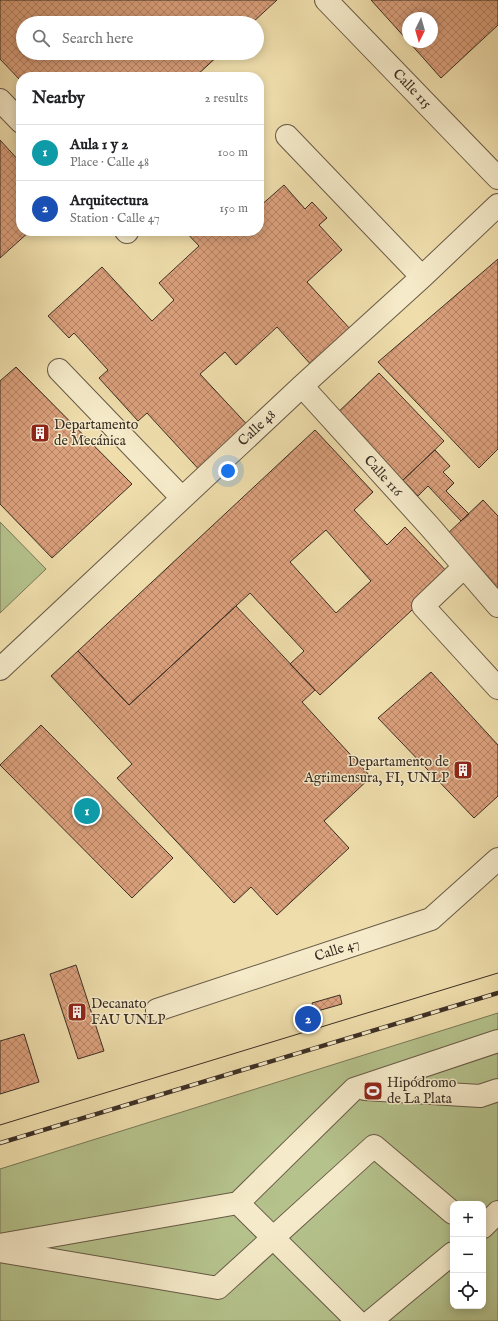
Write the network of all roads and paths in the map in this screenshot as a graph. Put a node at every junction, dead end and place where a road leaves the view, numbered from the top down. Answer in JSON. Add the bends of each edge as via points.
{"nodes":[{"id":1,"x":326,"y":0,"type":"edge"},
{"id":2,"x":0,"y":100,"type":"edge"},
{"id":3,"x":16,"y":117,"type":"edge"},
{"id":4,"x":287,"y":136,"type":"dead end"},
{"id":5,"x":498,"y":178,"type":"edge"},
{"id":6,"x":498,"y":205,"type":"edge"},
{"id":7,"x":422,"y":277,"type":"junction"},
{"id":8,"x":59,"y":370,"type":"dead end"},
{"id":9,"x":302,"y":386,"type":"junction"},
{"id":10,"x":182,"y":498,"type":"junction"},
{"id":11,"x":464,"y":567,"type":"junction"},
{"id":12,"x":498,"y":606,"type":"edge"},
{"id":13,"x":0,"y":670,"type":"edge"},
{"id":14,"x":498,"y":688,"type":"edge"},
{"id":15,"x":498,"y":859,"type":"edge"},
{"id":16,"x":157,"y":1010,"type":"dead end"},
{"id":17,"x":498,"y":1041,"type":"edge"},
{"id":18,"x":354,"y":1089,"type":"junction"},
{"id":19,"x":498,"y":1090,"type":"edge"},
{"id":20,"x":238,"y":1203,"type":"junction"},
{"id":21,"x":450,"y":1210,"type":"edge"},
{"id":22,"x":498,"y":1212,"type":"edge"},
{"id":23,"x":486,"y":1224,"type":"edge"},
{"id":24,"x":274,"y":1238,"type":"junction"},
{"id":25,"x":0,"y":1245,"type":"edge"},
{"id":26,"x":0,"y":1251,"type":"edge"},
{"id":27,"x":450,"y":1255,"type":"edge"},
{"id":28,"x":358,"y":1321,"type":"edge"},
{"id":29,"x":371,"y":1321,"type":"edge"}],
"edges":[{"from":1,"to":5,"type":"street","name":"Calle 115"},
{"from":2,"to":3,"type":"street"},
{"from":4,"to":7,"type":"street"},
{"from":6,"to":7,"type":"street","name":"Calle 48"},
{"from":7,"to":9,"type":"street","name":"Calle 48"},
{"from":8,"to":10,"type":"street"},
{"from":9,"to":10,"type":"street","name":"Calle 48"},
{"from":9,"to":11,"type":"street","name":"Calle 116"},
{"from":10,"to":13,"type":"street","name":"Calle 48"},
{"from":11,"to":12,"type":"street","name":"Calle 116"},
{"from":11,"to":14,"type":"street","via":[[423,606]]},
{"from":15,"to":16,"type":"street","name":"Calle 47","via":[[431,919]]},
{"from":17,"to":18,"type":"street"},
{"from":18,"to":19,"type":"street","via":[[480,1096]]},
{"from":18,"to":20,"type":"street"},
{"from":20,"to":24,"type":"street"},
{"from":20,"to":25,"type":"street"},
{"from":21,"to":24,"type":"street","via":[[374,1146]]},
{"from":22,"to":23,"type":"street"},
{"from":24,"to":26,"type":"street","via":[[218,1288]]},
{"from":24,"to":28,"type":"street"},
{"from":27,"to":29,"type":"street"}]}
